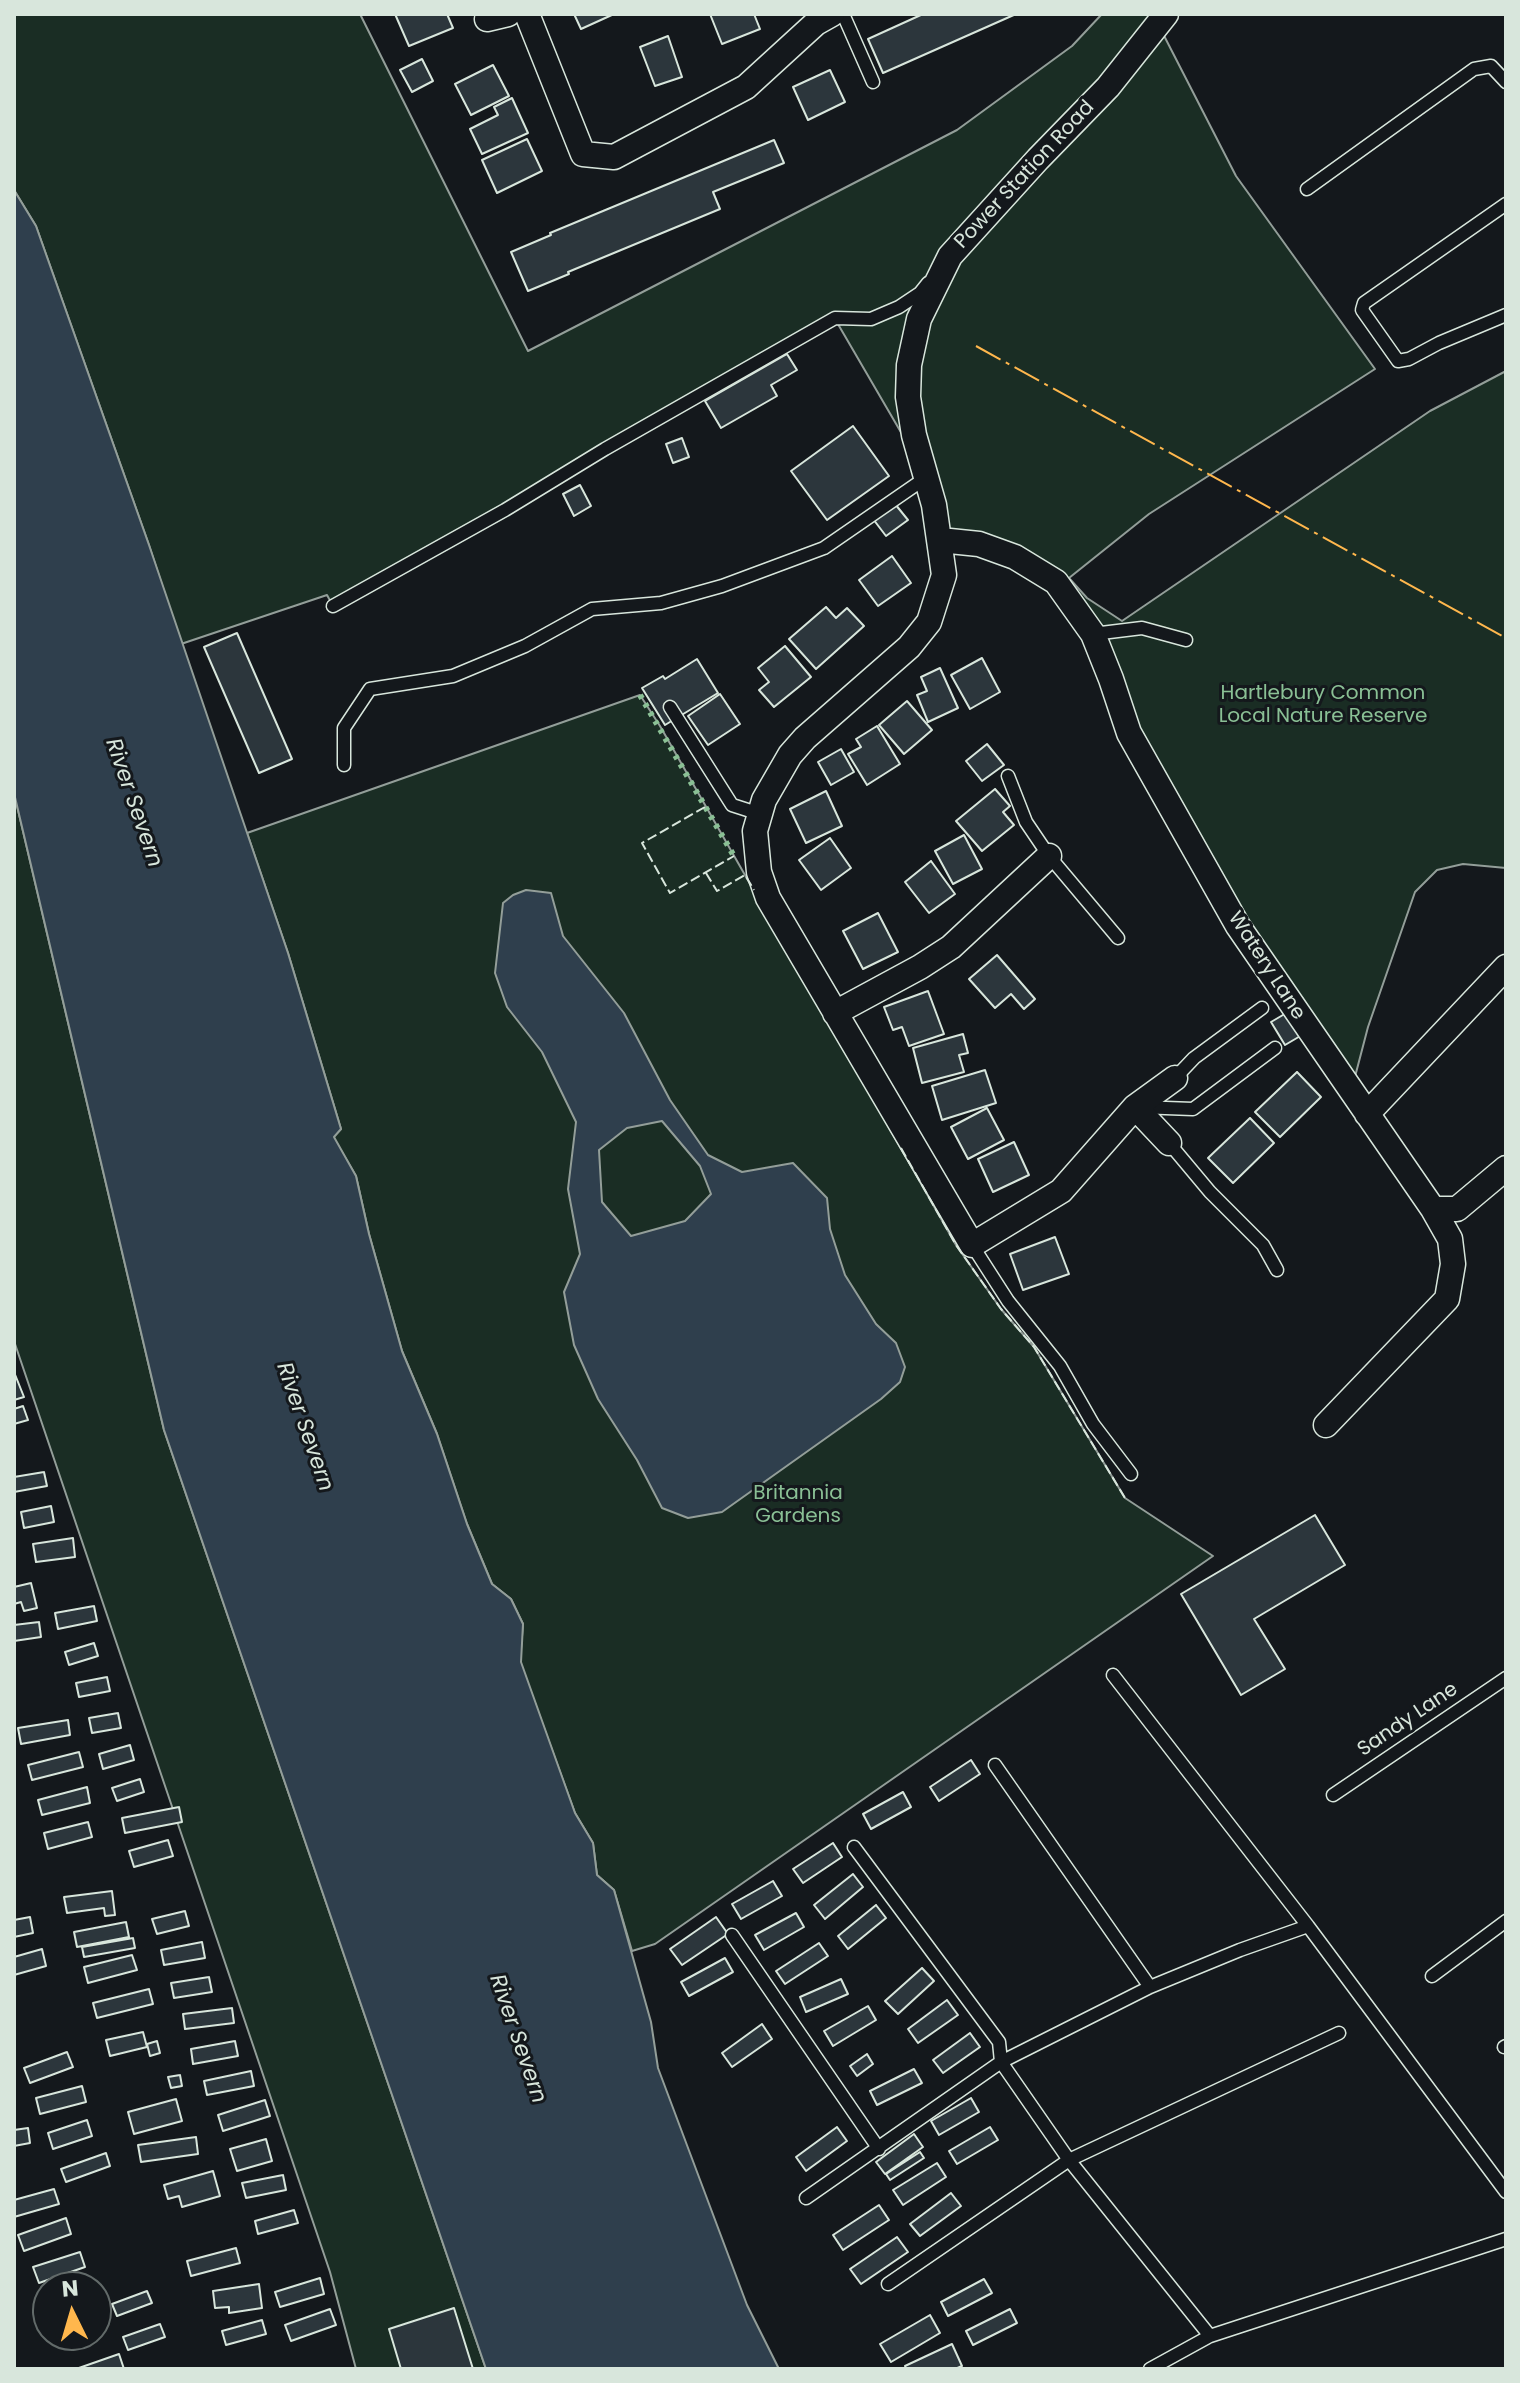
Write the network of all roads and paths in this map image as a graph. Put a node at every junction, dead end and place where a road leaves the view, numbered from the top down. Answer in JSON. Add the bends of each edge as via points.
{"nodes":[{"id":1,"x":527,"y":14,"type":"edge"},
{"id":2,"x":843,"y":14,"type":"edge"},
{"id":3,"x":1166,"y":14,"type":"edge"},
{"id":4,"x":819,"y":17,"type":"edge"},
{"id":5,"x":873,"y":82,"type":"dead end"},
{"id":6,"x":1506,"y":82,"type":"edge"},
{"id":7,"x":1307,"y":189,"type":"dead end"},
{"id":8,"x":1506,"y":204,"type":"edge"},
{"id":9,"x":950,"y":256,"type":"junction"},
{"id":10,"x":1506,"y":315,"type":"edge"},
{"id":11,"x":927,"y":477,"type":"junction"},
{"id":12,"x":940,"y":540,"type":"junction"},
{"id":13,"x":333,"y":606,"type":"dead end"},
{"id":14,"x":1093,"y":634,"type":"junction"},
{"id":15,"x":1186,"y":640,"type":"dead end"},
{"id":16,"x":670,"y":707,"type":"dead end"},
{"id":17,"x":344,"y":765,"type":"dead end"},
{"id":18,"x":1008,"y":776,"type":"dead end"},
{"id":19,"x":760,"y":814,"type":"junction"},
{"id":20,"x":1049,"y":856,"type":"junction"},
{"id":21,"x":1118,"y":938,"type":"dead end"},
{"id":22,"x":1506,"y":967,"type":"edge"},
{"id":23,"x":1262,"y":1008,"type":"dead end"},
{"id":24,"x":835,"y":1013,"type":"junction"},
{"id":25,"x":1275,"y":1048,"type":"dead end"},
{"id":26,"x":1175,"y":1078,"type":"joint"},
{"id":27,"x":1135,"y":1107,"type":"junction"},
{"id":28,"x":1367,"y":1114,"type":"junction"},
{"id":29,"x":1169,"y":1143,"type":"joint"},
{"id":30,"x":1506,"y":1168,"type":"edge"},
{"id":31,"x":1433,"y":1209,"type":"junction"},
{"id":32,"x":972,"y":1245,"type":"junction"},
{"id":33,"x":1277,"y":1270,"type":"dead end"},
{"id":34,"x":1326,"y":1425,"type":"dead end"},
{"id":35,"x":1131,"y":1474,"type":"dead end"},
{"id":36,"x":1113,"y":1675,"type":"dead end"},
{"id":37,"x":1506,"y":1678,"type":"edge"},
{"id":38,"x":995,"y":1765,"type":"dead end"},
{"id":39,"x":1333,"y":1795,"type":"dead end"},
{"id":40,"x":854,"y":1847,"type":"dead end"},
{"id":41,"x":1506,"y":1921,"type":"edge"},
{"id":42,"x":1308,"y":1926,"type":"junction"},
{"id":43,"x":732,"y":1935,"type":"dead end"},
{"id":44,"x":1432,"y":1976,"type":"dead end"},
{"id":45,"x":1150,"y":1987,"type":"junction"},
{"id":46,"x":1339,"y":2033,"type":"dead end"},
{"id":47,"x":1001,"y":2062,"type":"junction"},
{"id":48,"x":879,"y":2149,"type":"junction"},
{"id":49,"x":1069,"y":2160,"type":"junction"},
{"id":50,"x":1506,"y":2192,"type":"edge"},
{"id":51,"x":806,"y":2198,"type":"dead end"},
{"id":52,"x":1506,"y":2239,"type":"edge"},
{"id":53,"x":888,"y":2284,"type":"dead end"},
{"id":54,"x":1210,"y":2336,"type":"junction"},
{"id":55,"x":1150,"y":2369,"type":"edge"}],
"edges":[{"from":1,"to":4,"type":"street","via":[[583,154],[614,157],[746,87]]},
{"from":2,"to":5,"type":"lane"},
{"from":3,"to":9,"type":"street","name":"Power Station Road","via":[[1108,87]]},
{"from":6,"to":7,"type":"lane","via":[[1491,66],[1474,69]]},
{"from":8,"to":10,"type":"lane","via":[[1364,303],[1362,310],[1398,361]]},
{"from":9,"to":11,"type":"street","name":"Power Station Road","via":[[919,319],[909,365],[914,435]]},
{"from":9,"to":13,"type":"lane","via":[[920,293],[899,307],[871,319],[835,318]]},
{"from":11,"to":12,"type":"street","name":"Power Station Road"},
{"from":11,"to":17,"type":"lane","via":[[824,548],[661,603],[592,609],[525,646],[453,676],[370,689],[344,728]]},
{"from":12,"to":14,"type":"street","name":"Watery Lane","via":[[979,544],[1015,557],[1056,582]]},
{"from":12,"to":19,"type":"street","via":[[944,575],[929,622],[909,647],[790,755]]},
{"from":14,"to":15,"type":"lane","via":[[1142,628]]},
{"from":14,"to":28,"type":"street","name":"Watery Lane","via":[[1129,733],[1238,926]]},
{"from":16,"to":19,"type":"lane","via":[[732,805]]},
{"from":18,"to":20,"type":"lane","via":[[1026,822]]},
{"from":19,"to":24,"type":"street","via":[[755,831],[768,898]]},
{"from":20,"to":21,"type":"lane"},
{"from":20,"to":24,"type":"street","via":[[951,947]]},
{"from":22,"to":28,"type":"street"},
{"from":23,"to":26,"type":"lane"},
{"from":24,"to":32,"type":"street"},
{"from":25,"to":27,"type":"lane","via":[[1193,1109]]},
{"from":26,"to":27,"type":"street"},
{"from":27,"to":29,"type":"street"},
{"from":27,"to":32,"type":"street","via":[[1061,1191]]},
{"from":28,"to":31,"type":"street","name":"Watery Lane"},
{"from":29,"to":33,"type":"lane","via":[[1263,1245]]},
{"from":30,"to":31,"type":"street","via":[[1457,1209]]},
{"from":31,"to":34,"type":"street","name":"Watery Lane","via":[[1450,1239],[1453,1264],[1447,1299]]},
{"from":32,"to":35,"type":"lane"},
{"from":36,"to":42,"type":"lane"},
{"from":37,"to":39,"type":"lane","name":"Sandy Lane"},
{"from":38,"to":45,"type":"lane"},
{"from":40,"to":47,"type":"lane","via":[[999,2042]]},
{"from":41,"to":44,"type":"lane"},
{"from":42,"to":45,"type":"lane"},
{"from":42,"to":50,"type":"lane"},
{"from":43,"to":48,"type":"lane"},
{"from":45,"to":47,"type":"lane"},
{"from":46,"to":49,"type":"lane"},
{"from":47,"to":48,"type":"lane"},
{"from":47,"to":49,"type":"lane"},
{"from":48,"to":51,"type":"lane"},
{"from":49,"to":53,"type":"lane"},
{"from":49,"to":54,"type":"lane"},
{"from":52,"to":54,"type":"lane"},
{"from":54,"to":55,"type":"lane"}]}
